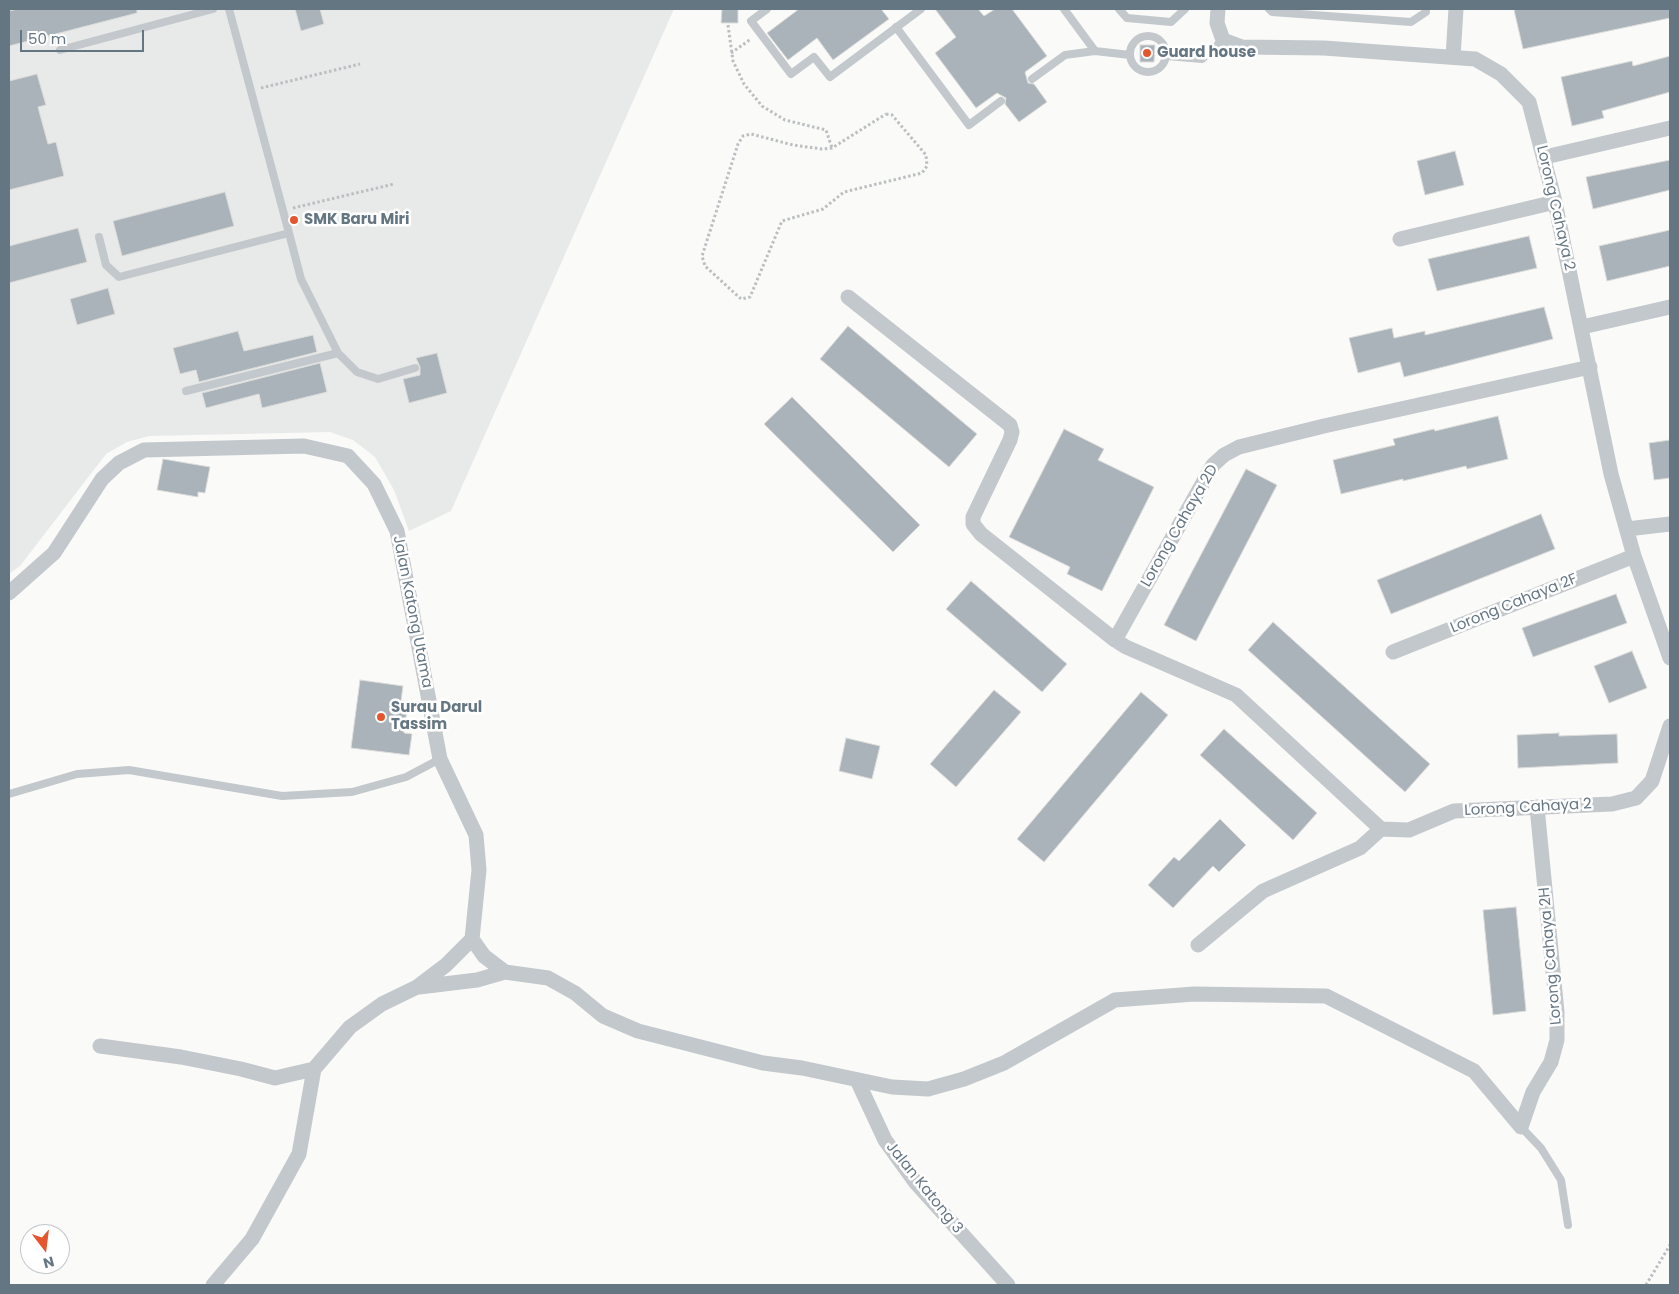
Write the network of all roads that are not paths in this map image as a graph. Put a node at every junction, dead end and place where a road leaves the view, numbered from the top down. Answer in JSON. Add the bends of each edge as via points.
{"nodes":[{"id":1,"x":213,"y":9,"type":"edge"},
{"id":2,"x":229,"y":9,"type":"edge"},
{"id":3,"x":767,"y":9,"type":"edge"},
{"id":4,"x":920,"y":9,"type":"edge"},
{"id":5,"x":1064,"y":9,"type":"edge"},
{"id":6,"x":1120,"y":9,"type":"edge"},
{"id":7,"x":1184,"y":9,"type":"edge"},
{"id":8,"x":1218,"y":9,"type":"edge"},
{"id":9,"x":1269,"y":9,"type":"edge"},
{"id":10,"x":1426,"y":9,"type":"edge"},
{"id":11,"x":1456,"y":9,"type":"edge"},
{"id":12,"x":1333,"y":13,"type":"edge"},
{"id":13,"x":896,"y":27,"type":"junction"},
{"id":14,"x":1223,"y":40,"type":"junction"},
{"id":15,"x":60,"y":50,"type":"dead end"},
{"id":16,"x":1095,"y":51,"type":"junction"},
{"id":17,"x":1130,"y":55,"type":"junction"},
{"id":18,"x":1167,"y":56,"type":"junction"},
{"id":19,"x":1453,"y":57,"type":"junction"},
{"id":20,"x":1032,"y":79,"type":"dead end"},
{"id":21,"x":1001,"y":101,"type":"dead end"},
{"id":22,"x":1670,"y":128,"type":"edge"},
{"id":23,"x":1544,"y":158,"type":"junction"},
{"id":24,"x":1554,"y":202,"type":"junction"},
{"id":25,"x":289,"y":233,"type":"junction"},
{"id":26,"x":98,"y":237,"type":"dead end"},
{"id":27,"x":1400,"y":239,"type":"dead end"},
{"id":28,"x":848,"y":298,"type":"dead end"},
{"id":29,"x":1670,"y":307,"type":"edge"},
{"id":30,"x":1582,"y":327,"type":"junction"},
{"id":31,"x":338,"y":353,"type":"junction"},
{"id":32,"x":1590,"y":367,"type":"junction"},
{"id":33,"x":415,"y":368,"type":"dead end"},
{"id":34,"x":186,"y":391,"type":"dead end"},
{"id":35,"x":1670,"y":524,"type":"edge"},
{"id":36,"x":1627,"y":528,"type":"junction"},
{"id":37,"x":1634,"y":556,"type":"junction"},
{"id":38,"x":9,"y":594,"type":"edge"},
{"id":39,"x":1115,"y":640,"type":"junction"},
{"id":40,"x":1392,"y":652,"type":"dead end"},
{"id":41,"x":1670,"y":658,"type":"edge"},
{"id":42,"x":1670,"y":726,"type":"edge"},
{"id":43,"x":440,"y":759,"type":"junction"},
{"id":44,"x":9,"y":794,"type":"edge"},
{"id":45,"x":1537,"y":807,"type":"junction"},
{"id":46,"x":1381,"y":829,"type":"junction"},
{"id":47,"x":472,"y":939,"type":"junction"},
{"id":48,"x":1198,"y":946,"type":"dead end"},
{"id":49,"x":505,"y":972,"type":"junction"},
{"id":50,"x":417,"y":987,"type":"junction"},
{"id":51,"x":100,"y":1046,"type":"dead end"},
{"id":52,"x":314,"y":1068,"type":"junction"},
{"id":53,"x":857,"y":1080,"type":"junction"},
{"id":54,"x":1521,"y":1127,"type":"junction"},
{"id":55,"x":1568,"y":1225,"type":"dead end"},
{"id":56,"x":213,"y":1285,"type":"edge"},
{"id":57,"x":1008,"y":1285,"type":"edge"}],
"edges":[{"from":1,"to":15,"type":"lane"},
{"from":2,"to":25,"type":"lane"},
{"from":3,"to":13,"type":"lane","via":[[751,21],[791,74],[814,57],[830,77]]},
{"from":4,"to":13,"type":"lane"},
{"from":5,"to":16,"type":"lane"},
{"from":6,"to":7,"type":"lane","via":[[1127,18],[1171,22]]},
{"from":8,"to":14,"type":"street","via":[[1217,22]]},
{"from":9,"to":12,"type":"lane","via":[[1272,12]]},
{"from":10,"to":12,"type":"lane","via":[[1411,22]]},
{"from":11,"to":19,"type":"street"},
{"from":13,"to":21,"type":"lane","via":[[969,125]]},
{"from":14,"to":18,"type":"lane","via":[[1202,59]]},
{"from":14,"to":19,"type":"street","name":"Lorong Cahaya 2","via":[[1242,47],[1324,48]]},
{"from":16,"to":17,"type":"lane"},
{"from":16,"to":20,"type":"lane","via":[[1065,55]]},
{"from":17,"to":18,"type":"lane","via":[[1134,67],[1145,73],[1162,67]]},
{"from":17,"to":18,"type":"lane","via":[[1130,49],[1138,39],[1149,36],[1160,40]]},
{"from":19,"to":23,"type":"street","name":"Lorong Cahaya 2","via":[[1475,59],[1501,74],[1529,102]]},
{"from":22,"to":23,"type":"street"},
{"from":23,"to":24,"type":"street","name":"Lorong Cahaya 2"},
{"from":24,"to":27,"type":"street"},
{"from":24,"to":30,"type":"street","name":"Lorong Cahaya 2"},
{"from":25,"to":26,"type":"lane","via":[[119,277],[106,265]]},
{"from":25,"to":31,"type":"lane","via":[[301,279]]},
{"from":28,"to":39,"type":"street","via":[[1010,425],[1010,440],[973,517],[973,524],[981,534]]},
{"from":29,"to":30,"type":"street"},
{"from":30,"to":32,"type":"street","name":"Lorong Cahaya 2"},
{"from":31,"to":33,"type":"lane","via":[[357,372],[378,379]]},
{"from":31,"to":34,"type":"lane"},
{"from":32,"to":36,"type":"street","name":"Lorong Cahaya 2","via":[[1611,474]]},
{"from":32,"to":39,"type":"street","name":"Lorong Cahaya 2D","via":[[1324,426],[1239,447],[1224,454],[1213,466]]},
{"from":35,"to":36,"type":"street"},
{"from":36,"to":37,"type":"street","name":"Lorong Cahaya 2"},
{"from":37,"to":40,"type":"street","name":"Lorong Cahaya 2F"},
{"from":37,"to":41,"type":"street","name":"Lorong Cahaya 2"},
{"from":38,"to":43,"type":"street","name":"Jalan Katong Utama","via":[[54,553],[102,479],[119,463],[144,450],[304,446],[348,456],[374,484],[397,531]]},
{"from":39,"to":46,"type":"street","via":[[1236,695]]},
{"from":42,"to":45,"type":"street","name":"Lorong Cahaya 2","via":[[1652,781],[1636,798],[1612,804]]},
{"from":43,"to":44,"type":"lane","via":[[406,777],[352,792],[282,796],[129,770],[77,774]]},
{"from":43,"to":47,"type":"street","name":"Jalan Katong Utama","via":[[476,835],[479,870]]},
{"from":45,"to":46,"type":"street","name":"Lorong Cahaya 2","via":[[1454,811],[1409,830]]},
{"from":45,"to":54,"type":"street","name":"Lorong Cahaya 2H","via":[[1557,1040],[1551,1062],[1533,1092]]},
{"from":46,"to":48,"type":"street","via":[[1360,848],[1263,891]]},
{"from":47,"to":49,"type":"street","via":[[484,956]]},
{"from":47,"to":50,"type":"street"},
{"from":49,"to":50,"type":"street","via":[[478,980]]},
{"from":49,"to":53,"type":"street","via":[[548,978],[575,993],[603,1016],[638,1031],[711,1051]]},
{"from":50,"to":52,"type":"street","via":[[382,1004],[350,1028]]},
{"from":51,"to":52,"type":"street","via":[[181,1057],[275,1078]]},
{"from":52,"to":56,"type":"street","via":[[299,1154],[252,1239]]},
{"from":53,"to":54,"type":"street","via":[[892,1087],[928,1089],[964,1079],[1004,1063],[1115,1000],[1194,994],[1326,996],[1474,1071]]},
{"from":53,"to":57,"type":"street","name":"Jalan Katong 3","via":[[886,1140],[916,1183]]},
{"from":54,"to":55,"type":"lane","via":[[1541,1148],[1561,1180]]}]}
